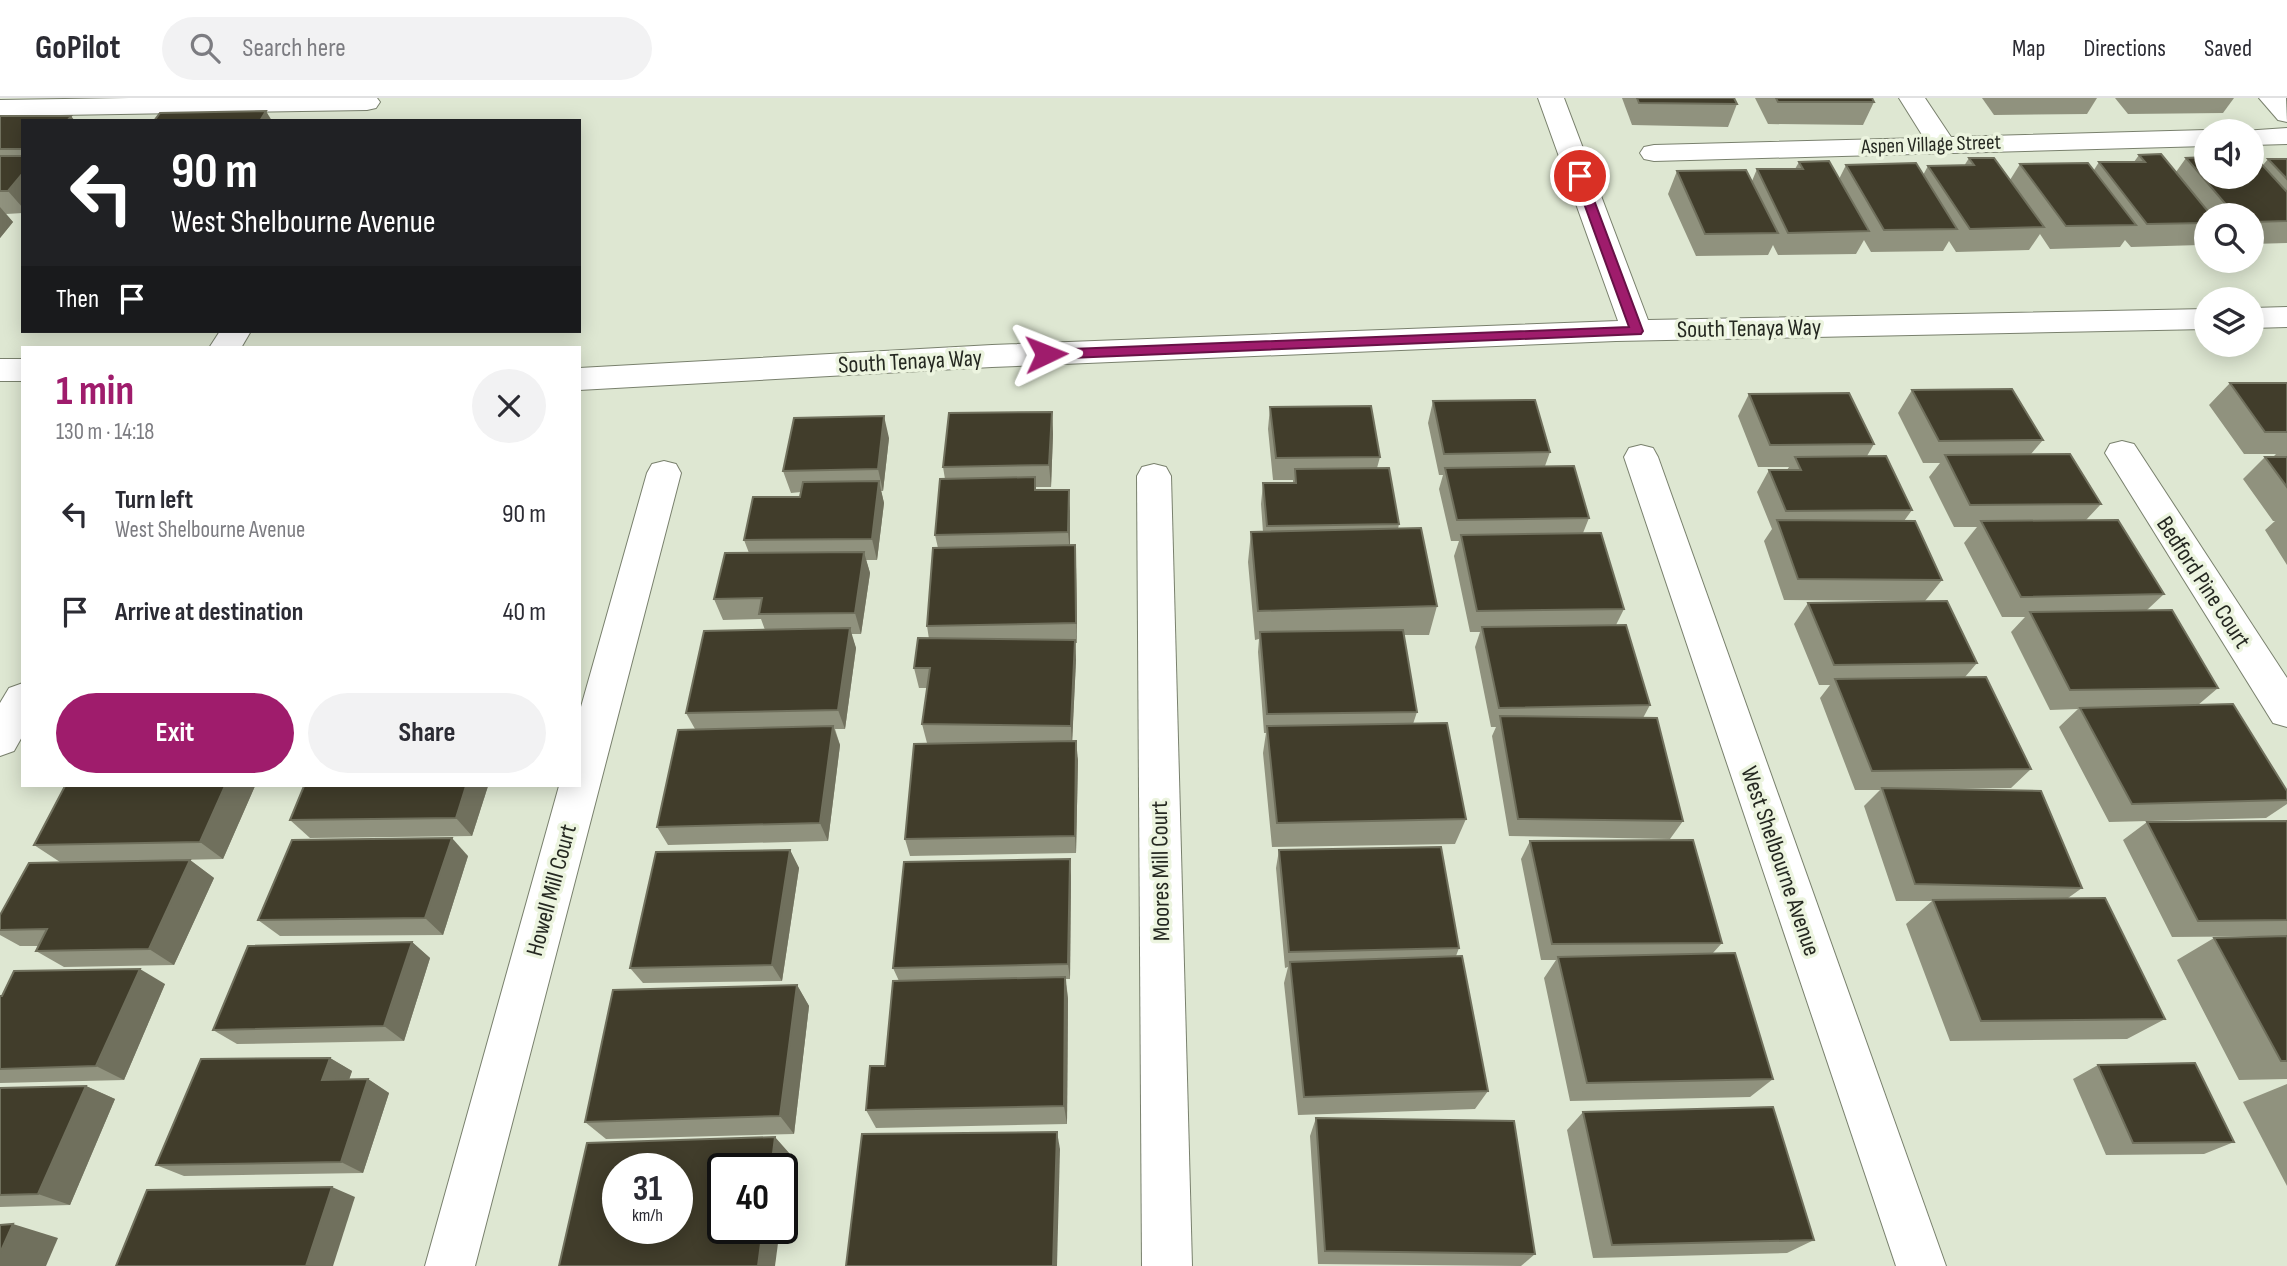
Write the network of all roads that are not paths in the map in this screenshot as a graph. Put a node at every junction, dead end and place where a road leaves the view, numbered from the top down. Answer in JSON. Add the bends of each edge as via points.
{"nodes":[{"id":1,"x":1551,"y":98,"type":"edge"},
{"id":2,"x":1912,"y":98,"type":"edge"},
{"id":3,"x":2272,"y":98,"type":"edge"},
{"id":4,"x":364,"y":107,"type":"edge"},
{"id":5,"x":0,"y":108,"type":"edge"},
{"id":6,"x":2287,"y":114,"type":"edge"},
{"id":7,"x":2287,"y":136,"type":"edge"},
{"id":8,"x":2264,"y":137,"type":"edge"},
{"id":9,"x":2194,"y":138,"type":"edge"},
{"id":10,"x":1942,"y":144,"type":"junction"},
{"id":11,"x":1654,"y":153,"type":"dead end"},
{"id":12,"x":2287,"y":317,"type":"edge"},
{"id":13,"x":2264,"y":318,"type":"edge"},
{"id":14,"x":2194,"y":319,"type":"edge"},
{"id":15,"x":1637,"y":331,"type":"junction"},
{"id":16,"x":0,"y":370,"type":"edge"},
{"id":17,"x":21,"y":370,"type":"edge"},
{"id":18,"x":581,"y":379,"type":"edge"},
{"id":19,"x":2122,"y":453,"type":"dead end"},
{"id":20,"x":1641,"y":457,"type":"dead end"},
{"id":21,"x":664,"y":473,"type":"dead end"},
{"id":22,"x":1154,"y":476,"type":"dead end"},
{"id":23,"x":21,"y":702,"type":"edge"},
{"id":24,"x":2287,"y":711,"type":"edge"},
{"id":25,"x":0,"y":739,"type":"edge"},
{"id":26,"x":581,"y":781,"type":"edge"},
{"id":27,"x":579,"y":787,"type":"edge"},
{"id":28,"x":450,"y":1266,"type":"edge"},
{"id":29,"x":1167,"y":1266,"type":"edge"},
{"id":30,"x":1921,"y":1266,"type":"edge"}],
"edges":[{"from":1,"to":15,"type":"street"},
{"from":2,"to":10,"type":"street"},
{"from":3,"to":6,"type":"street"},
{"from":4,"to":5,"type":"street"},
{"from":7,"to":8,"type":"street"},
{"from":9,"to":10,"type":"street","name":"Aspen Village Street"},
{"from":10,"to":11,"type":"street","name":"Aspen Village Street"},
{"from":12,"to":13,"type":"street"},
{"from":14,"to":15,"type":"street","name":"South Tenaya Way"},
{"from":15,"to":18,"type":"street","name":"South Tenaya Way","via":[[992,356]]},
{"from":16,"to":17,"type":"street"},
{"from":19,"to":24,"type":"street","name":"Bedford Pine Court"},
{"from":20,"to":30,"type":"street","name":"West Shelbourne Avenue"},
{"from":21,"to":26,"type":"street","name":"Howell Mill Court"},
{"from":22,"to":29,"type":"street","name":"Moores Mill Court"},
{"from":23,"to":25,"type":"street"},
{"from":27,"to":28,"type":"street","name":"Howell Mill Court"}]}
